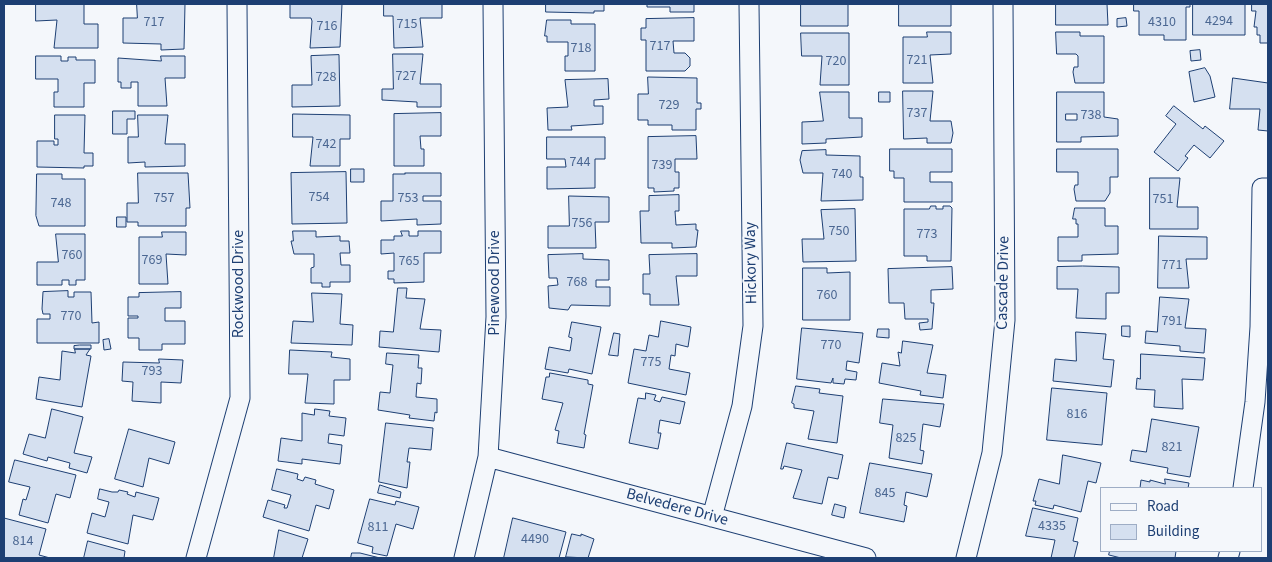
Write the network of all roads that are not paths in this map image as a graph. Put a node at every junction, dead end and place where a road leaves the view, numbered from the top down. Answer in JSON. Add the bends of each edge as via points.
{"nodes":[{"id":1,"x":237,"y":4,"type":"edge"},
{"id":2,"x":493,"y":4,"type":"edge"},
{"id":3,"x":749,"y":4,"type":"edge"},
{"id":4,"x":1003,"y":4,"type":"edge"},
{"id":5,"x":1265,"y":188,"type":"edge"},
{"id":6,"x":488,"y":457,"type":"junction"},
{"id":7,"x":1243,"y":487,"type":"edge"},
{"id":8,"x":712,"y":517,"type":"junction"},
{"id":9,"x":196,"y":558,"type":"edge"},
{"id":10,"x":464,"y":558,"type":"edge"},
{"id":11,"x":866,"y":558,"type":"edge"},
{"id":12,"x":966,"y":558,"type":"edge"}],
"edges":[{"from":1,"to":9,"type":"street","name":"Rockwood Drive","via":[[240,398]]},
{"from":2,"to":6,"type":"street","name":"Pinewood Drive","via":[[496,317]]},
{"from":3,"to":8,"type":"street","name":"Hickory Way","via":[[753,326],[742,406]]},
{"from":4,"to":12,"type":"street","name":"Cascade Drive","via":[[1005,320],[992,453]]},
{"from":5,"to":7,"type":"street","via":[[1255,402]]},
{"from":6,"to":8,"type":"street","name":"Belvedere Drive"},
{"from":6,"to":10,"type":"street","name":"Pinewood Drive"},
{"from":8,"to":11,"type":"street","name":"Belvedere Drive"}]}
